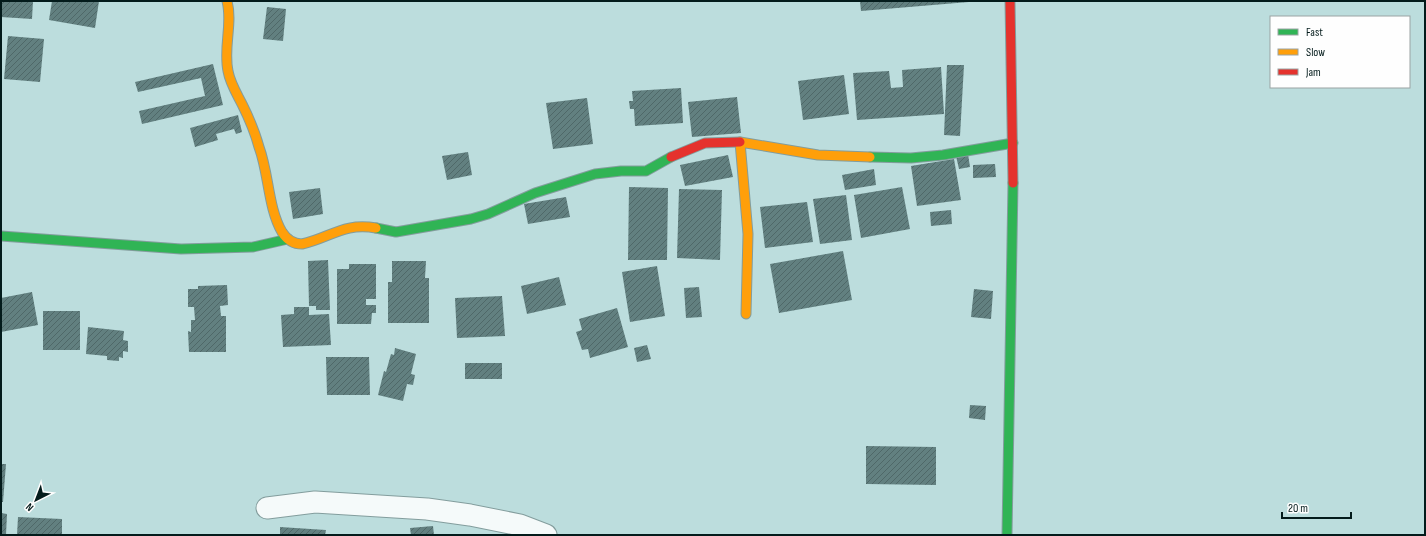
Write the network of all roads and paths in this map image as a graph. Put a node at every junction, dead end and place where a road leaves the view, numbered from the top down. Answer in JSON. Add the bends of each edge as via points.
{"nodes":[{"id":1,"x":227,"y":1,"type":"edge"},
{"id":2,"x":1010,"y":1,"type":"edge"},
{"id":3,"x":740,"y":142,"type":"junction"},
{"id":4,"x":1013,"y":143,"type":"junction"},
{"id":5,"x":1,"y":236,"type":"edge"},
{"id":6,"x":288,"y":239,"type":"junction"},
{"id":7,"x":746,"y":314,"type":"dead end"},
{"id":8,"x":266,"y":508,"type":"dead end"},
{"id":9,"x":546,"y":535,"type":"edge"},
{"id":10,"x":1007,"y":535,"type":"edge"}],
"edges":[{"from":1,"to":6,"type":"street","via":[[230,9],[226,59],[228,73],[262,153],[277,220]]},
{"from":2,"to":4,"type":"street"},
{"from":3,"to":4,"type":"street","via":[[818,155],[911,158]]},
{"from":3,"to":6,"type":"street","via":[[705,143],[668,158],[646,171],[595,174],[535,192],[488,214],[471,219],[396,232],[363,226],[350,227],[306,243],[296,244]]},
{"from":3,"to":7,"type":"street","via":[[748,234]]},
{"from":4,"to":10,"type":"street"},
{"from":5,"to":6,"type":"street","via":[[181,249],[253,246]]},
{"from":8,"to":9,"type":"street","via":[[316,502],[428,508],[514,523]]}]}
